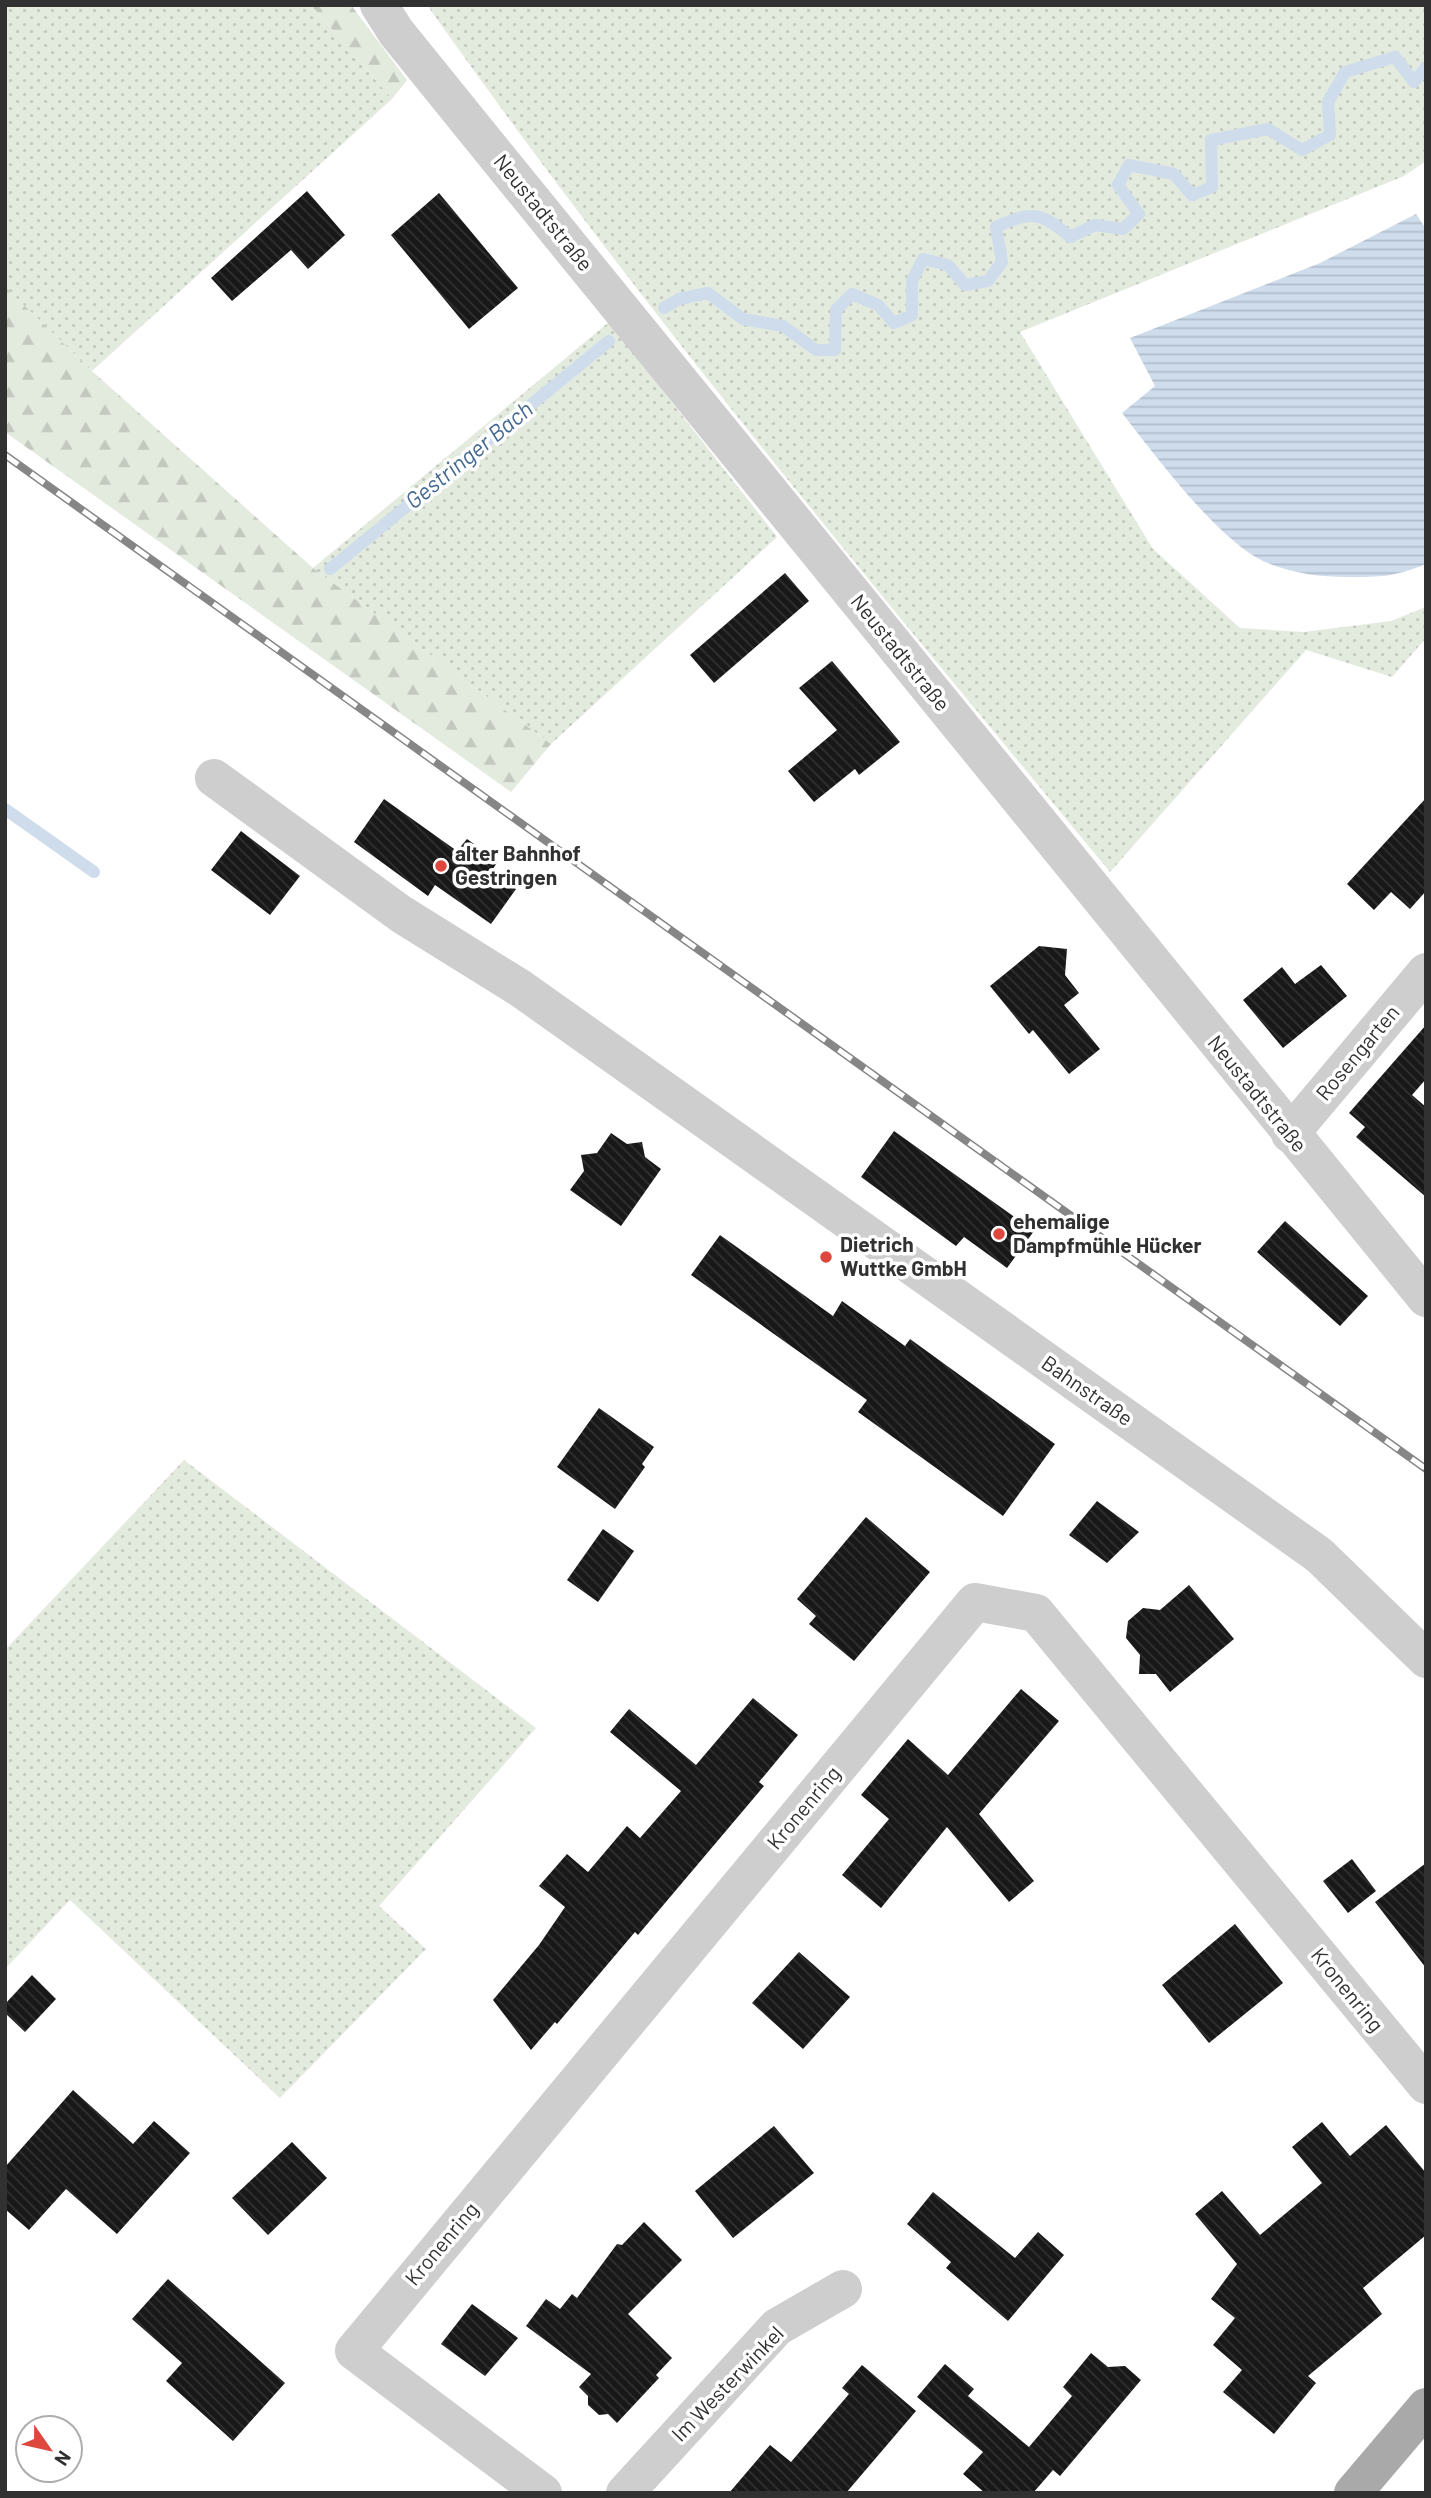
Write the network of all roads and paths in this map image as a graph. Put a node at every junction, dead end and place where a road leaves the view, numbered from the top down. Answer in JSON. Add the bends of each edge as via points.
{"nodes":[{"id":1,"x":379,"y":5,"type":"edge"},
{"id":2,"x":214,"y":778,"type":"dead end"},
{"id":3,"x":1426,"y":972,"type":"edge"},
{"id":4,"x":1290,"y":1134,"type":"junction"},
{"id":5,"x":1426,"y":1298,"type":"edge"},
{"id":6,"x":1426,"y":1659,"type":"edge"},
{"id":7,"x":1426,"y":2085,"type":"edge"},
{"id":8,"x":842,"y":2289,"type":"dead end"},
{"id":9,"x":1426,"y":2406,"type":"edge"},
{"id":10,"x":543,"y":2493,"type":"edge"},
{"id":11,"x":625,"y":2493,"type":"edge"},
{"id":12,"x":1353,"y":2493,"type":"edge"}],
"edges":[{"from":1,"to":4,"type":"street","name":"Neustadtstraße","via":[[396,32]]},
{"from":2,"to":6,"type":"street","name":"Bahnstraße","via":[[401,914],[520,988],[1319,1555]]},
{"from":3,"to":4,"type":"street","name":"Rosengarten"},
{"from":4,"to":5,"type":"street","name":"Neustadtstraße"},
{"from":7,"to":10,"type":"street","name":"Kronenring","via":[[1037,1612],[975,1601],[354,2351]]},
{"from":8,"to":11,"type":"street","name":"Im Westerwinkel","via":[[778,2328]]},
{"from":9,"to":12,"type":"main road"}]}
